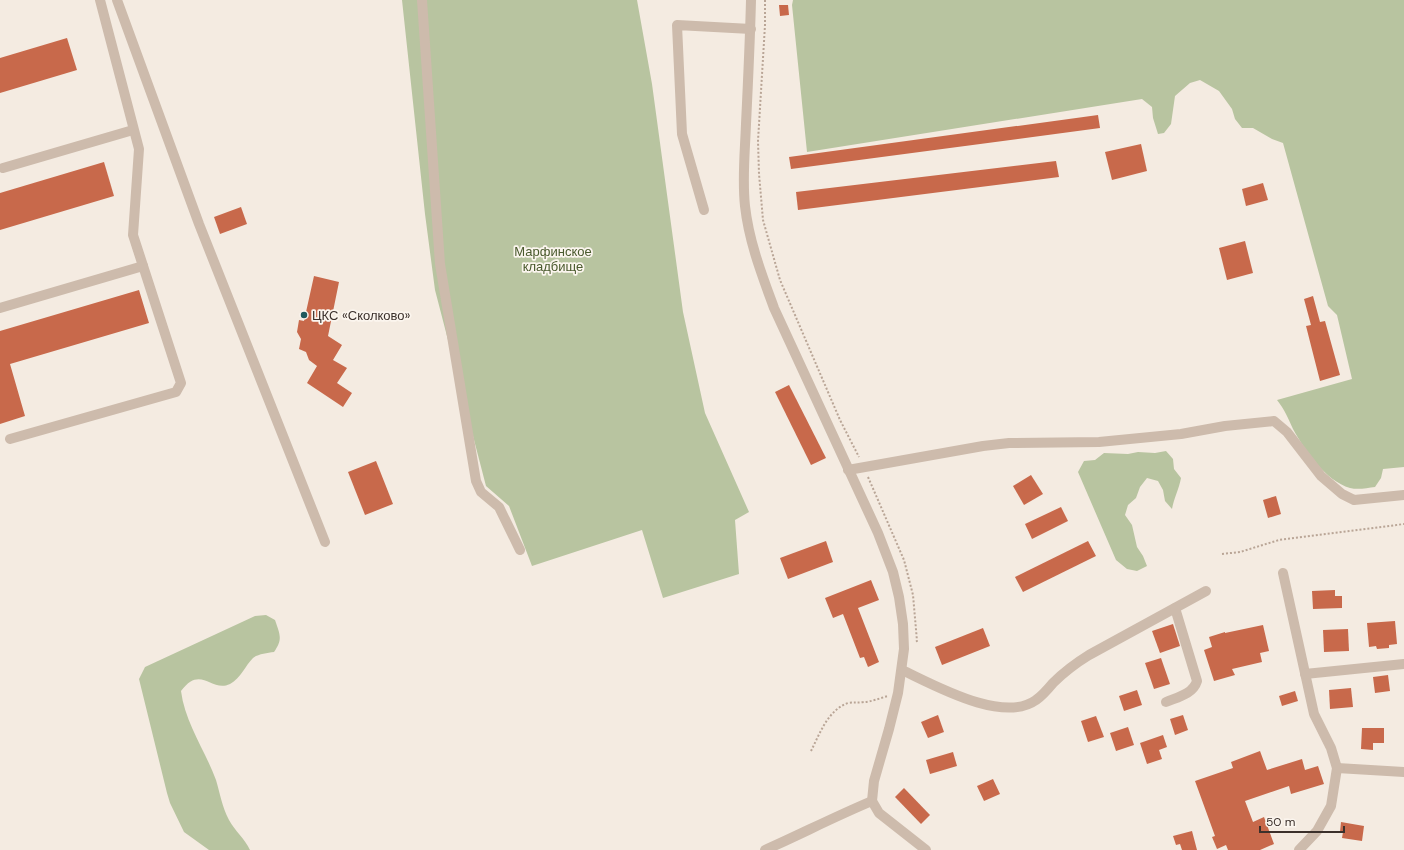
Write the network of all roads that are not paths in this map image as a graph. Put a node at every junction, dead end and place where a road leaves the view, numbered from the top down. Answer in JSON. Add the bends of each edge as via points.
{"nodes":[{"id":1,"x":100,"y":0,"type":"edge"},
{"id":2,"x":117,"y":0,"type":"edge"},
{"id":3,"x":422,"y":0,"type":"edge"},
{"id":4,"x":751,"y":0,"type":"edge"},
{"id":5,"x":751,"y":29,"type":"junction"},
{"id":6,"x":133,"y":130,"type":"junction"},
{"id":7,"x":3,"y":168,"type":"dead end"},
{"id":8,"x":704,"y":210,"type":"dead end"},
{"id":9,"x":143,"y":266,"type":"junction"},
{"id":10,"x":0,"y":308,"type":"edge"},
{"id":11,"x":10,"y":439,"type":"dead end"},
{"id":12,"x":848,"y":470,"type":"junction"},
{"id":13,"x":1404,"y":495,"type":"edge"},
{"id":14,"x":325,"y":542,"type":"dead end"},
{"id":15,"x":520,"y":550,"type":"dead end"},
{"id":16,"x":1283,"y":573,"type":"dead end"},
{"id":17,"x":1206,"y":591,"type":"dead end"},
{"id":18,"x":1175,"y":608,"type":"junction"},
{"id":19,"x":1404,"y":664,"type":"edge"},
{"id":20,"x":902,"y":670,"type":"junction"},
{"id":21,"x":1305,"y":674,"type":"junction"},
{"id":22,"x":1166,"y":702,"type":"dead end"},
{"id":23,"x":1337,"y":768,"type":"junction"},
{"id":24,"x":1404,"y":772,"type":"edge"},
{"id":25,"x":872,"y":801,"type":"junction"},
{"id":26,"x":764,"y":850,"type":"edge"},
{"id":27,"x":926,"y":850,"type":"edge"},
{"id":28,"x":1299,"y":850,"type":"edge"}],
"edges":[{"from":1,"to":6,"type":"street"},
{"from":2,"to":14,"type":"street","via":[[199,224]]},
{"from":3,"to":15,"type":"street","via":[[440,264],[476,481],[481,492],[499,507]]},
{"from":4,"to":5,"type":"street"},
{"from":5,"to":8,"type":"street","via":[[677,25],[682,134]]},
{"from":5,"to":12,"type":"street","via":[[743,168],[745,206],[751,239],[774,308]]},
{"from":6,"to":7,"type":"street"},
{"from":6,"to":9,"type":"street","via":[[139,149],[133,235]]},
{"from":9,"to":10,"type":"street"},
{"from":9,"to":11,"type":"street","via":[[181,383],[176,392]]},
{"from":12,"to":13,"type":"street","via":[[1009,443],[1098,442],[1274,421],[1287,432],[1321,476],[1342,494],[1354,500]]},
{"from":12,"to":20,"type":"street","via":[[878,533],[893,572],[903,624]]},
{"from":16,"to":21,"type":"street"},
{"from":17,"to":18,"type":"street"},
{"from":18,"to":20,"type":"street","via":[[1072,666],[1036,700],[1023,707],[998,708],[972,701]]},
{"from":18,"to":22,"type":"street","via":[[1197,681],[1192,691]]},
{"from":19,"to":21,"type":"street"},
{"from":20,"to":25,"type":"street","via":[[874,781]]},
{"from":21,"to":23,"type":"street","via":[[1314,714],[1331,748]]},
{"from":23,"to":24,"type":"street"},
{"from":23,"to":28,"type":"street","via":[[1331,806],[1317,831]]},
{"from":25,"to":26,"type":"street"},
{"from":25,"to":27,"type":"street","via":[[879,813]]}]}
